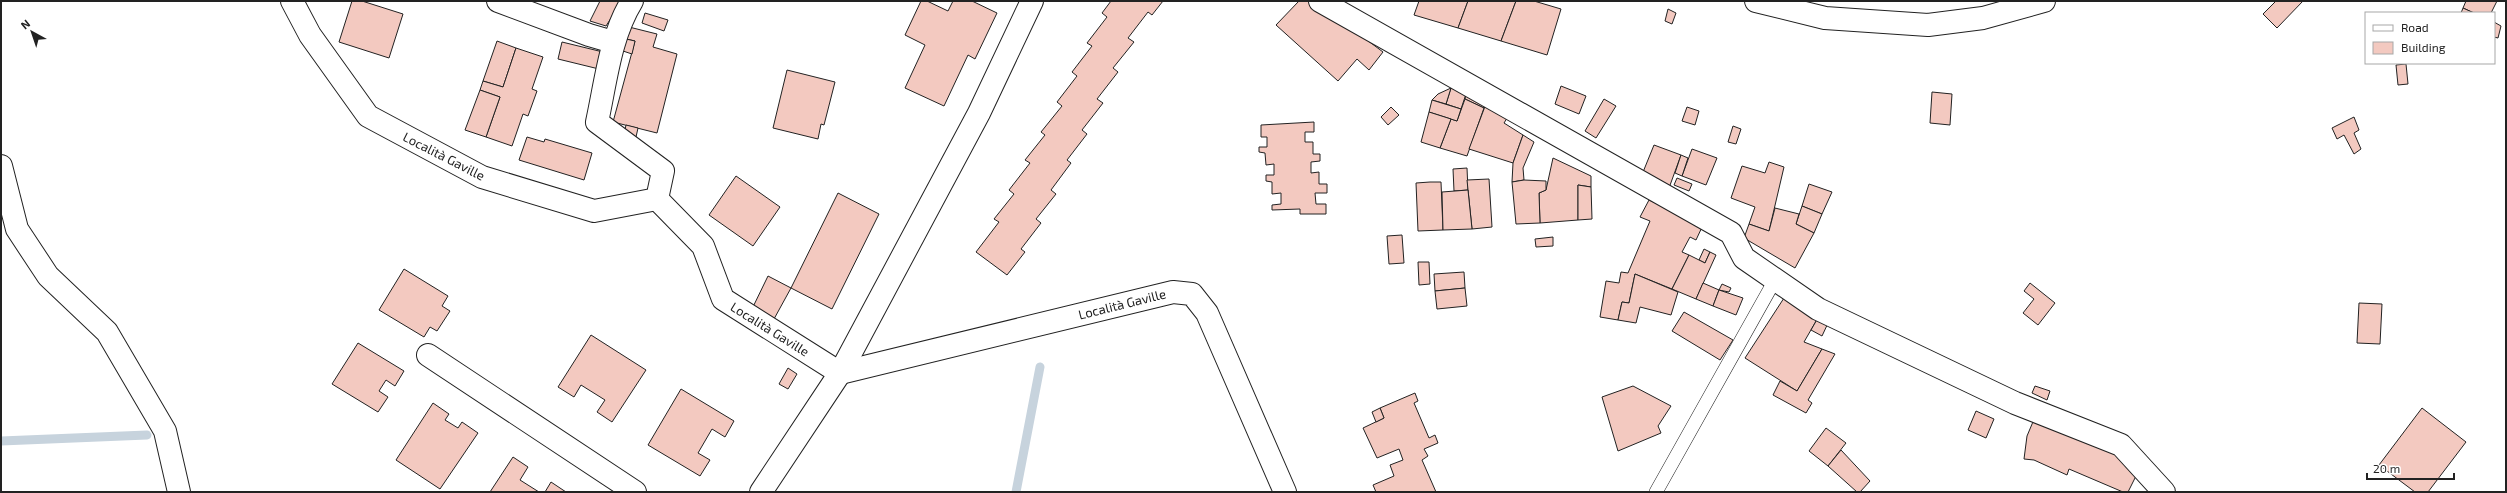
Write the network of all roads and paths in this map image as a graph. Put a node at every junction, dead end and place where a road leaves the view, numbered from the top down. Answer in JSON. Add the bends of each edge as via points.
{"nodes":[{"id":1,"x":292,"y":1,"type":"edge"},
{"id":2,"x":498,"y":1,"type":"edge"},
{"id":3,"x":632,"y":1,"type":"edge"},
{"id":4,"x":1032,"y":1,"type":"edge"},
{"id":5,"x":1320,"y":1,"type":"edge"},
{"id":6,"x":1756,"y":1,"type":"edge"},
{"id":7,"x":2044,"y":1,"type":"edge"},
{"id":8,"x":613,"y":42,"type":"junction"},
{"id":9,"x":1,"y":166,"type":"edge"},
{"id":10,"x":657,"y":200,"type":"junction"},
{"id":11,"x":1775,"y":280,"type":"junction"},
{"id":12,"x":428,"y":355,"type":"dead end"},
{"id":13,"x":840,"y":373,"type":"junction"},
{"id":14,"x":179,"y":492,"type":"edge"},
{"id":15,"x":635,"y":492,"type":"edge"},
{"id":16,"x":760,"y":492,"type":"edge"},
{"id":17,"x":1285,"y":492,"type":"edge"},
{"id":18,"x":1656,"y":492,"type":"edge"},
{"id":19,"x":2164,"y":492,"type":"edge"}],
"edges":[{"from":1,"to":10,"type":"street","name":"Località Gaville","via":[[310,34],[368,116],[482,177],[594,211]]},
{"from":2,"to":8,"type":"street"},
{"from":3,"to":8,"type":"street","via":[[623,15]]},
{"from":4,"to":13,"type":"street","via":[[979,114]]},
{"from":5,"to":11,"type":"street","via":[[1731,233],[1744,258]]},
{"from":6,"to":7,"type":"street","via":[[1825,18],[1928,25],[1983,18]]},
{"from":8,"to":10,"type":"street","via":[[597,122],[663,171]]},
{"from":9,"to":14,"type":"street","via":[[16,229],[48,276],[107,332],[165,431]]},
{"from":10,"to":13,"type":"street","name":"Località Gaville","via":[[703,246],[723,299]]},
{"from":11,"to":18,"type":"lane"},
{"from":11,"to":19,"type":"street","via":[[1818,309],[2015,403],[2121,445]]},
{"from":12,"to":15,"type":"street"},
{"from":13,"to":16,"type":"street"},
{"from":13,"to":17,"type":"street","name":"Località Gaville","via":[[1173,292],[1192,294],[1207,313]]}]}
